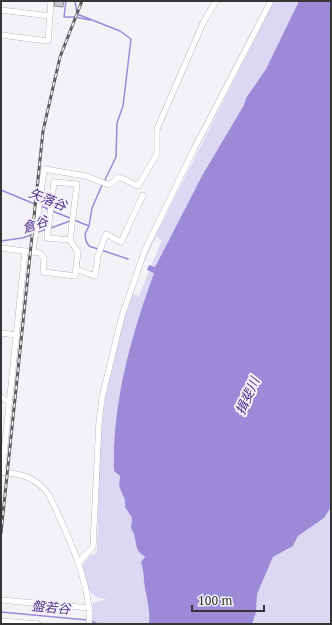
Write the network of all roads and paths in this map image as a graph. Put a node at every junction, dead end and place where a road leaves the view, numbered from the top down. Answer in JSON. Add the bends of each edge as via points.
{"nodes":[{"id":1,"x":51,"y":1,"type":"edge"},
{"id":2,"x":216,"y":1,"type":"edge"},
{"id":3,"x":271,"y":1,"type":"edge"},
{"id":4,"x":1,"y":10,"type":"edge"},
{"id":5,"x":50,"y":16,"type":"junction"},
{"id":6,"x":1,"y":35,"type":"edge"},
{"id":7,"x":143,"y":195,"type":"dead end"},
{"id":8,"x":70,"y":240,"type":"junction"},
{"id":9,"x":1,"y":248,"type":"edge"},
{"id":10,"x":25,"y":251,"type":"junction"},
{"id":11,"x":33,"y":251,"type":"junction"},
{"id":12,"x":76,"y":269,"type":"junction"},
{"id":13,"x":1,"y":333,"type":"edge"},
{"id":14,"x":17,"y":335,"type":"junction"},
{"id":15,"x":1,"y":397,"type":"edge"},
{"id":16,"x":9,"y":402,"type":"junction"},
{"id":17,"x":1,"y":472,"type":"edge"},
{"id":18,"x":78,"y":563,"type":"junction"},
{"id":19,"x":1,"y":600,"type":"edge"},
{"id":20,"x":90,"y":609,"type":"junction"},
{"id":21,"x":1,"y":621,"type":"edge"},
{"id":22,"x":38,"y":624,"type":"edge"},
{"id":23,"x":89,"y":624,"type":"edge"}],
"edges":[{"from":1,"to":5,"type":"street"},
{"from":2,"to":11,"type":"street","via":[[203,23],[157,129],[157,154],[138,186],[119,177],[109,185],[86,176],[44,169]]},
{"from":3,"to":18,"type":"street","via":[[190,158],[137,269],[114,342],[102,398],[93,548]]},
{"from":4,"to":5,"type":"street"},
{"from":5,"to":6,"type":"street","via":[[48,41]]},
{"from":7,"to":12,"type":"street","via":[[121,242],[106,234],[98,256],[95,276]]},
{"from":8,"to":8,"type":"street","via":[[77,184],[54,182],[47,238]]},
{"from":8,"to":12,"type":"street","via":[[78,252]]},
{"from":9,"to":10,"type":"street"},
{"from":10,"to":11,"type":"street"},
{"from":10,"to":14,"type":"street"},
{"from":11,"to":12,"type":"street","via":[[40,253],[44,258],[43,272],[75,276]]},
{"from":13,"to":14,"type":"street"},
{"from":14,"to":16,"type":"street"},
{"from":15,"to":16,"type":"street"},
{"from":16,"to":17,"type":"street"},
{"from":17,"to":18,"type":"street","via":[[30,477],[42,487],[56,511]]},
{"from":18,"to":20,"type":"street"},
{"from":19,"to":20,"type":"street"},
{"from":20,"to":23,"type":"street"},
{"from":21,"to":22,"type":"street"}]}
